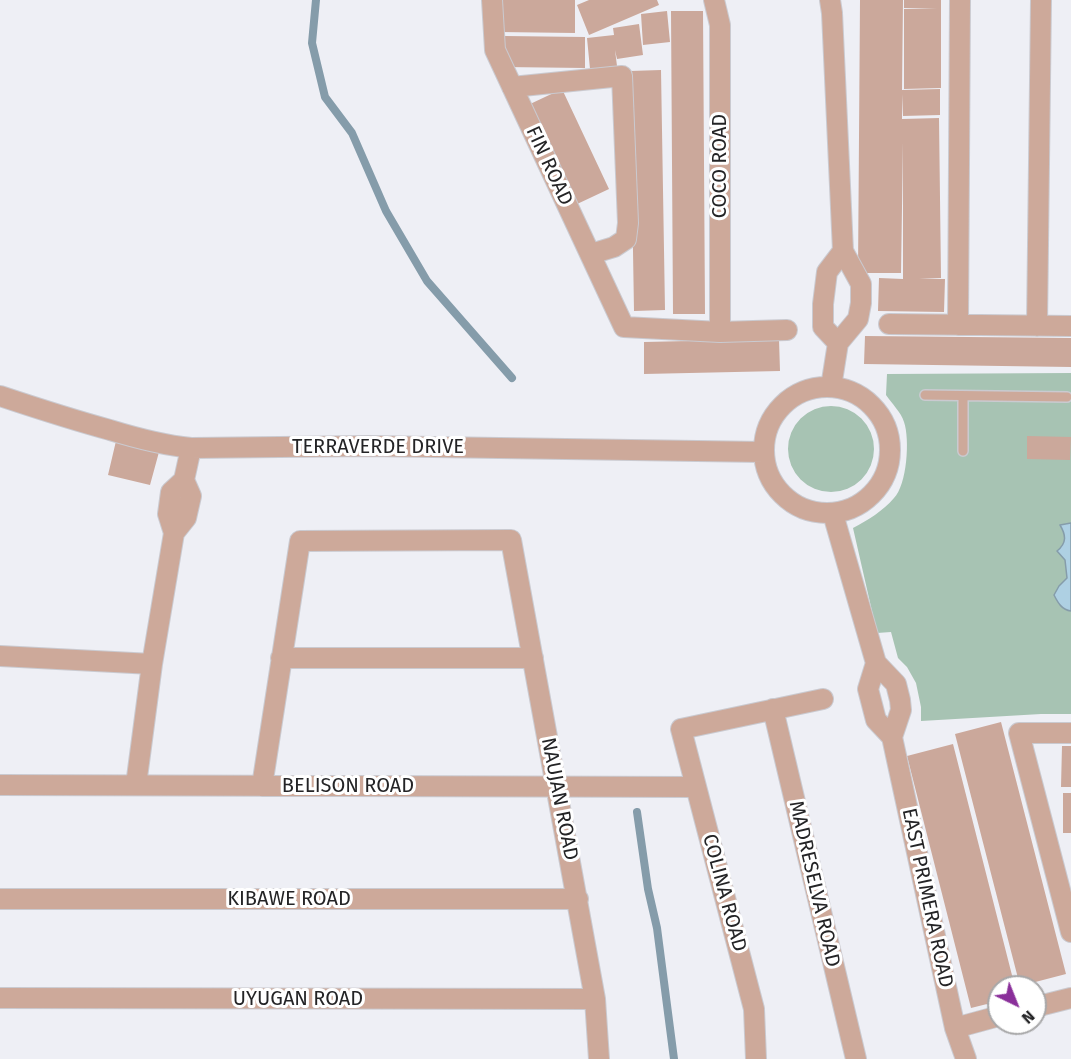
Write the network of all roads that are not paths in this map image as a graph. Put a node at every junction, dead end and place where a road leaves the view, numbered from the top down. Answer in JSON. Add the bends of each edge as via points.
{"nodes":[{"id":1,"x":492,"y":0,"type":"edge"},
{"id":2,"x":714,"y":0,"type":"edge"},
{"id":3,"x":830,"y":0,"type":"edge"},
{"id":4,"x":960,"y":0,"type":"edge"},
{"id":5,"x":1041,"y":0,"type":"edge"},
{"id":6,"x":512,"y":87,"type":"junction"},
{"id":7,"x":843,"y":251,"type":"junction"},
{"id":8,"x":591,"y":254,"type":"junction"},
{"id":9,"x":889,"y":324,"type":"dead end"},
{"id":10,"x":958,"y":325,"type":"junction"},
{"id":11,"x":1036,"y":326,"type":"junction"},
{"id":12,"x":1071,"y":326,"type":"edge"},
{"id":13,"x":787,"y":330,"type":"dead end"},
{"id":14,"x":720,"y":332,"type":"junction"},
{"id":15,"x":837,"y":343,"type":"junction"},
{"id":16,"x":831,"y":387,"type":"junction"},
{"id":17,"x":925,"y":395,"type":"dead end"},
{"id":18,"x":0,"y":396,"type":"edge"},
{"id":19,"x":963,"y":396,"type":"junction"},
{"id":20,"x":1066,"y":397,"type":"dead end"},
{"id":21,"x":190,"y":448,"type":"junction"},
{"id":22,"x":963,"y":451,"type":"dead end"},
{"id":23,"x":764,"y":452,"type":"junction"},
{"id":24,"x":833,"y":514,"type":"junction"},
{"id":25,"x":0,"y":656,"type":"edge"},
{"id":26,"x":281,"y":658,"type":"junction"},
{"id":27,"x":533,"y":658,"type":"junction"},
{"id":28,"x":876,"y":663,"type":"junction"},
{"id":29,"x":152,"y":664,"type":"junction"},
{"id":30,"x":824,"y":699,"type":"dead end"},
{"id":31,"x":773,"y":709,"type":"junction"},
{"id":32,"x":1071,"y":733,"type":"edge"},
{"id":33,"x":892,"y":737,"type":"junction"},
{"id":34,"x":0,"y":785,"type":"edge"},
{"id":35,"x":136,"y":785,"type":"junction"},
{"id":36,"x":262,"y":786,"type":"junction"},
{"id":37,"x":555,"y":787,"type":"junction"},
{"id":38,"x":696,"y":787,"type":"junction"},
{"id":39,"x":1062,"y":858,"type":"edge"},
{"id":40,"x":0,"y":899,"type":"edge"},
{"id":41,"x":578,"y":899,"type":"junction"},
{"id":42,"x":1071,"y":932,"type":"edge"},
{"id":43,"x":0,"y":998,"type":"edge"},
{"id":44,"x":1071,"y":998,"type":"edge"},
{"id":45,"x":595,"y":999,"type":"junction"},
{"id":46,"x":1047,"y":1004,"type":"edge"},
{"id":47,"x":987,"y":1019,"type":"edge"},
{"id":48,"x":955,"y":1028,"type":"junction"},
{"id":49,"x":599,"y":1059,"type":"edge"},
{"id":50,"x":756,"y":1059,"type":"edge"},
{"id":51,"x":856,"y":1059,"type":"edge"},
{"id":52,"x":966,"y":1059,"type":"edge"}],
"edges":[{"from":1,"to":6,"type":"street","name":"FIN ROAD","via":[[495,50]]},
{"from":2,"to":14,"type":"street","name":"COCO ROAD","via":[[720,25]]},
{"from":3,"to":7,"type":"street"},
{"from":4,"to":10,"type":"street"},
{"from":5,"to":11,"type":"street"},
{"from":6,"to":8,"type":"street","name":"FIN ROAD"},
{"from":6,"to":8,"type":"street","via":[[622,76],[626,239],[614,248]]},
{"from":7,"to":15,"type":"street","via":[[827,273],[823,304],[824,327]]},
{"from":7,"to":15,"type":"street","via":[[861,284],[861,303],[858,319]]},
{"from":8,"to":14,"type":"street","name":"FIN ROAD","via":[[624,327]]},
{"from":9,"to":10,"type":"street"},
{"from":10,"to":11,"type":"street"},
{"from":11,"to":12,"type":"street"},
{"from":13,"to":14,"type":"street"},
{"from":15,"to":16,"type":"street"},
{"from":16,"to":23,"type":"street","via":[[810,389],[791,398],[766,431]]},
{"from":16,"to":24,"type":"street","via":[[850,391],[873,407],[888,432],[890,451],[888,469],[867,500]]},
{"from":17,"to":19,"type":"lane"},
{"from":18,"to":21,"type":"street","name":"TERRAVERDE DRIVE","via":[[138,438]]},
{"from":19,"to":20,"type":"lane"},
{"from":19,"to":22,"type":"lane"},
{"from":21,"to":23,"type":"street","name":"TERRAVERDE DRIVE","via":[[392,446]]},
{"from":21,"to":29,"type":"street","via":[[184,480],[191,496],[186,518],[174,533]]},
{"from":23,"to":24,"type":"street","via":[[767,472],[777,491],[793,505]]},
{"from":24,"to":28,"type":"street","name":"EAST PRIMERA ROAD"},
{"from":25,"to":29,"type":"street"},
{"from":26,"to":27,"type":"street"},
{"from":26,"to":27,"type":"street","name":"NAUJAN ROAD","via":[[300,541],[511,540]]},
{"from":26,"to":36,"type":"street"},
{"from":27,"to":37,"type":"street","name":"NAUJAN ROAD"},
{"from":28,"to":33,"type":"street","name":"EAST PRIMERA ROAD","via":[[868,689],[876,720]]},
{"from":28,"to":33,"type":"street","name":"EAST PRIMERA ROAD","via":[[896,684],[900,700],[901,710]]},
{"from":29,"to":35,"type":"street"},
{"from":30,"to":31,"type":"street"},
{"from":31,"to":38,"type":"street","name":"COLINA ROAD","via":[[681,729]]},
{"from":31,"to":51,"type":"street","name":"MADRESELVA ROAD"},
{"from":32,"to":39,"type":"street","via":[[1019,733]]},
{"from":33,"to":48,"type":"street","name":"EAST PRIMERA ROAD"},
{"from":34,"to":35,"type":"street","name":"BELISON ROAD"},
{"from":35,"to":36,"type":"street","name":"BELISON ROAD"},
{"from":36,"to":37,"type":"street","name":"BELISON ROAD"},
{"from":37,"to":38,"type":"street","name":"BELISON ROAD"},
{"from":37,"to":41,"type":"street","name":"NAUJAN ROAD"},
{"from":38,"to":50,"type":"street","name":"COLINA ROAD","via":[[754,1009]]},
{"from":39,"to":42,"type":"street"},
{"from":40,"to":41,"type":"street","name":"KIBAWE ROAD"},
{"from":41,"to":45,"type":"street","name":"NAUJAN ROAD"},
{"from":43,"to":45,"type":"street","name":"UYUGAN ROAD"},
{"from":44,"to":46,"type":"street"},
{"from":45,"to":49,"type":"street","name":"NAUJAN ROAD"},
{"from":47,"to":48,"type":"street"},
{"from":48,"to":52,"type":"street","name":"EAST PRIMERA ROAD"}]}
